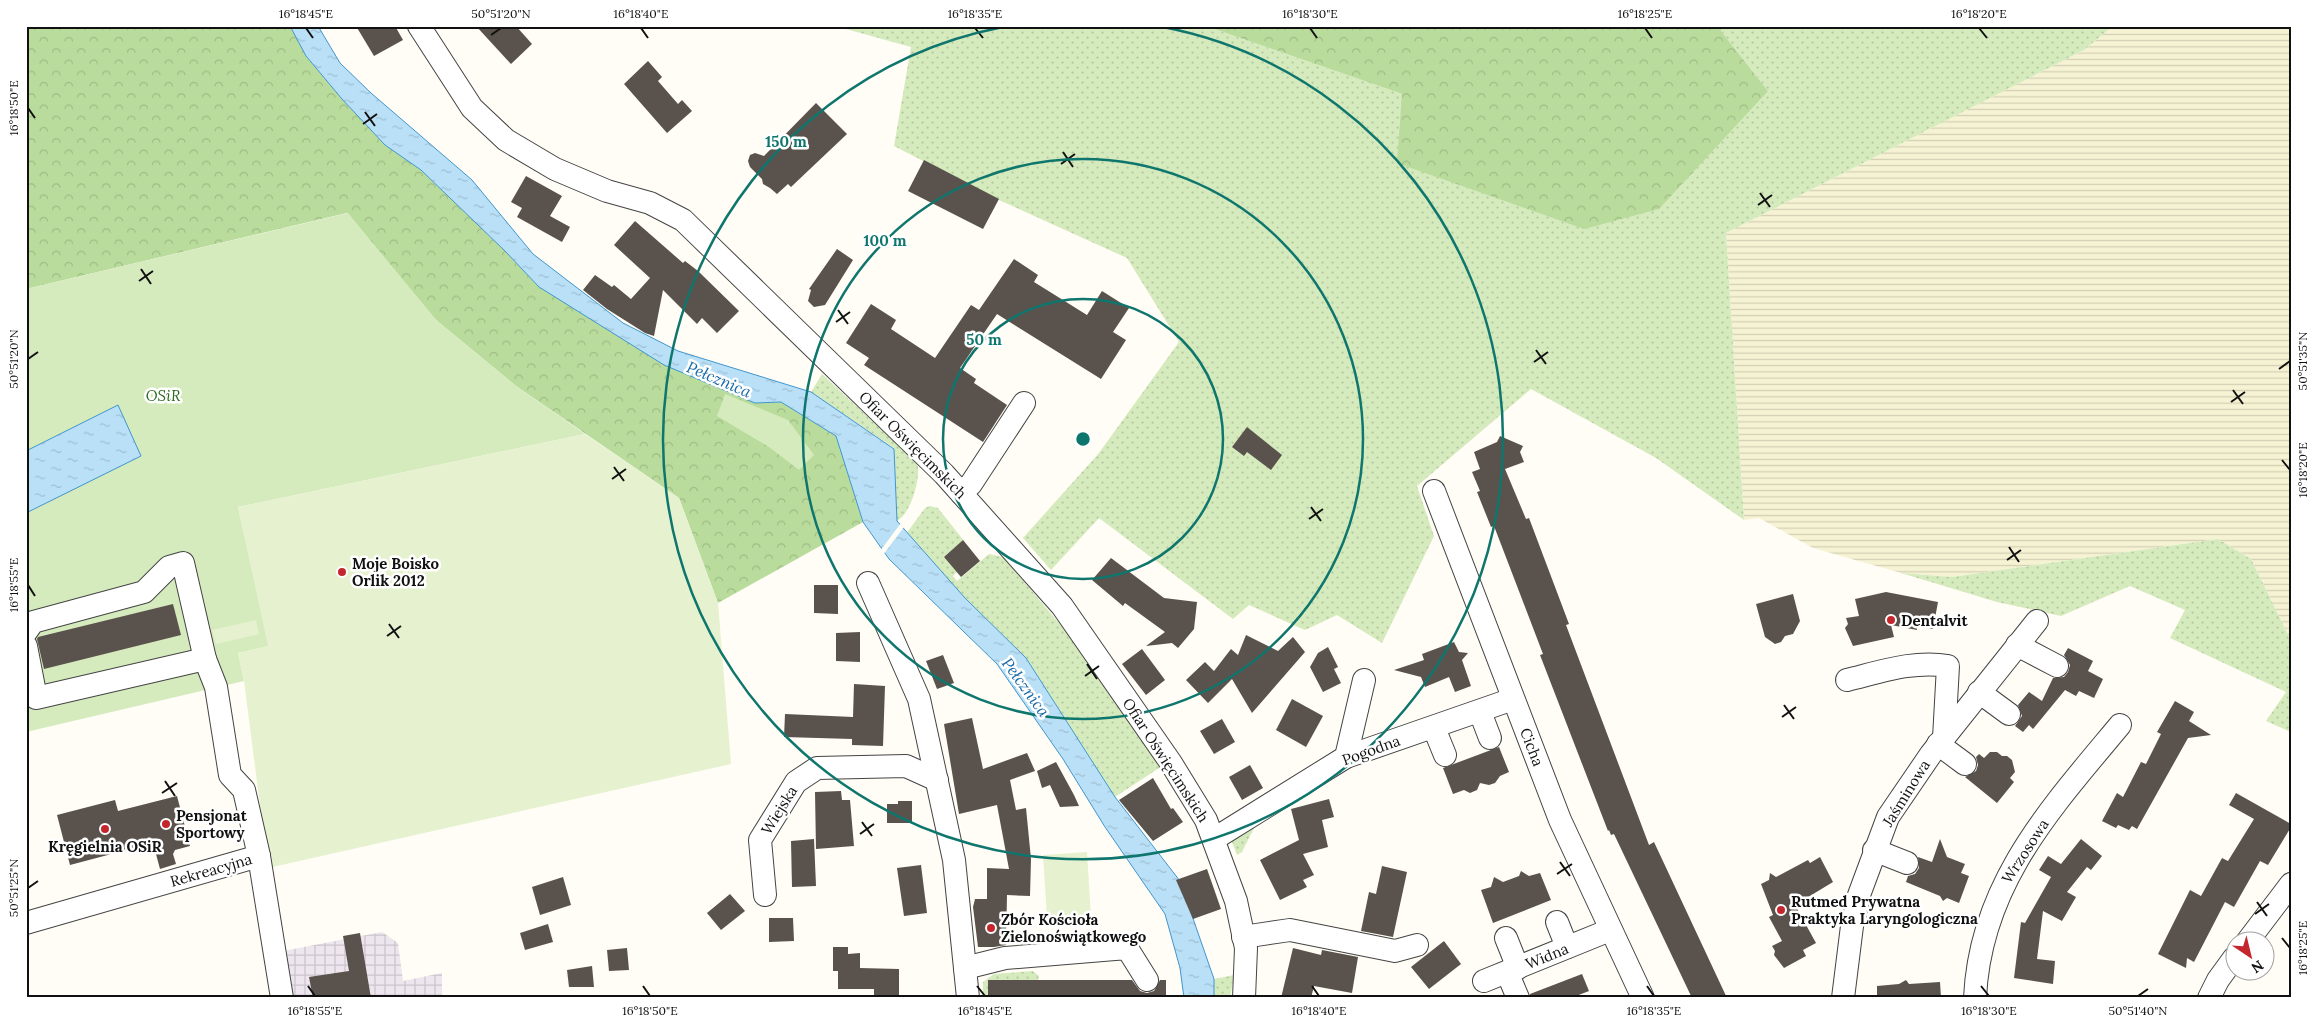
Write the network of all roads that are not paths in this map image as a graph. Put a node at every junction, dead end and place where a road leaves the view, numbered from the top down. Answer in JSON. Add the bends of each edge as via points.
{"nodes":[{"id":1,"x":420,"y":26,"type":"edge"},
{"id":2,"x":1024,"y":403,"type":"dead end"},
{"id":3,"x":1434,"y":491,"type":"dead end"},
{"id":4,"x":961,"y":493,"type":"junction"},
{"id":5,"x":868,"y":583,"type":"dead end"},
{"id":6,"x":2037,"y":621,"type":"dead end"},
{"id":7,"x":26,"y":632,"type":"edge"},
{"id":8,"x":2017,"y":645,"type":"junction"},
{"id":9,"x":26,"y":646,"type":"edge"},
{"id":10,"x":205,"y":659,"type":"junction"},
{"id":11,"x":2057,"y":666,"type":"dead end"},
{"id":12,"x":1364,"y":680,"type":"dead end"},
{"id":13,"x":1847,"y":680,"type":"dead end"},
{"id":14,"x":1979,"y":692,"type":"junction"},
{"id":15,"x":1513,"y":699,"type":"junction"},
{"id":16,"x":1480,"y":712,"type":"junction"},
{"id":17,"x":2009,"y":714,"type":"dead end"},
{"id":18,"x":2120,"y":725,"type":"dead end"},
{"id":19,"x":1434,"y":728,"type":"junction"},
{"id":20,"x":1490,"y":738,"type":"dead end"},
{"id":21,"x":1941,"y":741,"type":"junction"},
{"id":22,"x":1445,"y":755,"type":"dead end"},
{"id":23,"x":1346,"y":757,"type":"junction"},
{"id":24,"x":1966,"y":764,"type":"dead end"},
{"id":25,"x":937,"y":780,"type":"junction"},
{"id":26,"x":1214,"y":839,"type":"junction"},
{"id":27,"x":1874,"y":850,"type":"junction"},
{"id":28,"x":259,"y":856,"type":"junction"},
{"id":29,"x":1907,"y":863,"type":"dead end"},
{"id":30,"x":2291,"y":884,"type":"edge"},
{"id":31,"x":765,"y":895,"type":"dead end"},
{"id":32,"x":1557,"y":922,"type":"dead end"},
{"id":33,"x":26,"y":923,"type":"edge"},
{"id":34,"x":1610,"y":930,"type":"junction"},
{"id":35,"x":2255,"y":932,"type":"edge"},
{"id":36,"x":1243,"y":937,"type":"junction"},
{"id":37,"x":1506,"y":938,"type":"dead end"},
{"id":38,"x":1417,"y":945,"type":"dead end"},
{"id":39,"x":1568,"y":947,"type":"junction"},
{"id":40,"x":965,"y":968,"type":"junction"},
{"id":41,"x":1513,"y":970,"type":"junction"},
{"id":42,"x":2224,"y":973,"type":"edge"},
{"id":43,"x":1147,"y":980,"type":"dead end"},
{"id":44,"x":1484,"y":981,"type":"dead end"},
{"id":45,"x":282,"y":998,"type":"edge"},
{"id":46,"x":968,"y":998,"type":"edge"},
{"id":47,"x":1244,"y":998,"type":"edge"},
{"id":48,"x":1518,"y":998,"type":"edge"},
{"id":49,"x":1643,"y":998,"type":"edge"},
{"id":50,"x":1843,"y":998,"type":"edge"},
{"id":51,"x":1975,"y":998,"type":"edge"},
{"id":52,"x":2208,"y":998,"type":"edge"}],
"edges":[{"from":1,"to":4,"type":"street","name":"Ofiar Oświęcimskich","via":[[472,108],[506,140],[556,169],[607,191],[650,202],[683,220]]},
{"from":2,"to":4,"type":"street"},
{"from":3,"to":15,"type":"street","name":"Cicha"},
{"from":4,"to":26,"type":"street","name":"Ofiar Oświęcimskich","via":[[1062,606],[1171,762]]},
{"from":5,"to":25,"type":"street","via":[[919,698]]},
{"from":6,"to":8,"type":"street","name":"Jaśminowa"},
{"from":7,"to":10,"type":"street","via":[[33,622],[144,592],[169,567],[183,563]]},
{"from":8,"to":11,"type":"street"},
{"from":8,"to":14,"type":"street","name":"Jaśminowa"},
{"from":9,"to":10,"type":"street","via":[[36,698]]},
{"from":10,"to":28,"type":"street","via":[[216,688],[230,776],[244,790]]},
{"from":12,"to":23,"type":"street"},
{"from":13,"to":21,"type":"street","via":[[1910,665],[1932,663],[1948,666]]},
{"from":14,"to":17,"type":"street"},
{"from":14,"to":21,"type":"street","name":"Jaśminowa"},
{"from":15,"to":16,"type":"street","name":"Pogodna"},
{"from":15,"to":34,"type":"street","name":"Cicha","via":[[1560,820]]},
{"from":16,"to":19,"type":"street","name":"Pogodna"},
{"from":16,"to":20,"type":"street"},
{"from":18,"to":51,"type":"street","name":"Wrzosowa","via":[[2029,840],[2008,874],[1981,946]]},
{"from":19,"to":22,"type":"street"},
{"from":19,"to":23,"type":"street","name":"Pogodna"},
{"from":21,"to":24,"type":"street"},
{"from":21,"to":27,"type":"street","name":"Jaśminowa","via":[[1900,797]]},
{"from":23,"to":26,"type":"street","name":"Pogodna"},
{"from":25,"to":31,"type":"street","name":"Wiejska","via":[[906,766],[817,768],[796,782],[760,840]]},
{"from":25,"to":40,"type":"street","via":[[954,860]]},
{"from":26,"to":36,"type":"street","name":"Ofiar Oświęcimskich","via":[[1236,900]]},
{"from":27,"to":29,"type":"street"},
{"from":27,"to":50,"type":"street","name":"Jaśminowa","via":[[1858,895]]},
{"from":28,"to":33,"type":"street","name":"Rekreacyjna"},
{"from":28,"to":45,"type":"street","name":"Rekreacyjna"},
{"from":30,"to":35,"type":"street"},
{"from":32,"to":39,"type":"street"},
{"from":34,"to":39,"type":"street","name":"Widna"},
{"from":34,"to":49,"type":"street","name":"Cicha"},
{"from":36,"to":38,"type":"street","via":[[1290,930],[1395,951]]},
{"from":36,"to":47,"type":"street","name":"Ofiar Oświęcimskich"},
{"from":37,"to":41,"type":"street"},
{"from":39,"to":41,"type":"street","name":"Widna"},
{"from":40,"to":43,"type":"street","via":[[1005,958],[1127,948]]},
{"from":40,"to":46,"type":"street"},
{"from":41,"to":44,"type":"street","name":"Widna"},
{"from":41,"to":48,"type":"street"},
{"from":42,"to":52,"type":"street"}]}
